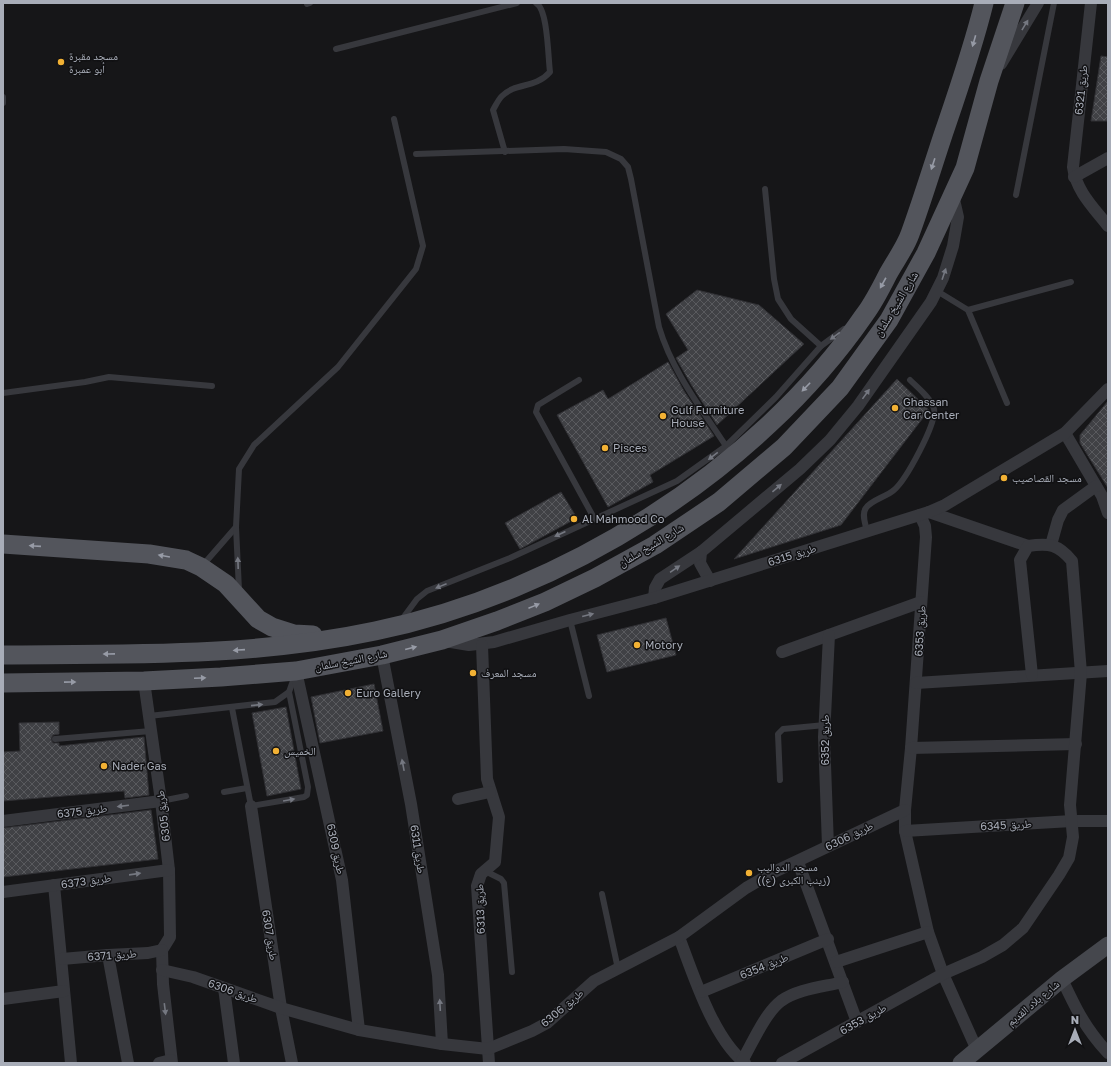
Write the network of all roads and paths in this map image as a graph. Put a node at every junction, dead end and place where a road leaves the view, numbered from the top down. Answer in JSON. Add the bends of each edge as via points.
{"nodes":[{"id":1,"x":517,"y":3,"type":"edge"},
{"id":2,"x":536,"y":3,"type":"edge"},
{"id":3,"x":1015,"y":3,"type":"edge"},
{"id":4,"x":1038,"y":3,"type":"edge"},
{"id":5,"x":1054,"y":3,"type":"edge"},
{"id":6,"x":1091,"y":3,"type":"edge"},
{"id":7,"x":981,"y":5,"type":"edge"},
{"id":8,"x":496,"y":6,"type":"edge"},
{"id":9,"x":336,"y":50,"type":"dead end"},
{"id":10,"x":989,"y":81,"type":"junction"},
{"id":11,"x":3,"y":97,"type":"edge"},
{"id":12,"x":3,"y":103,"type":"edge"},
{"id":13,"x":394,"y":119,"type":"dead end"},
{"id":14,"x":505,"y":152,"type":"junction"},
{"id":15,"x":416,"y":154,"type":"dead end"},
{"id":16,"x":1108,"y":158,"type":"edge"},
{"id":17,"x":1074,"y":177,"type":"junction"},
{"id":18,"x":765,"y":189,"type":"dead end"},
{"id":19,"x":952,"y":195,"type":"junction"},
{"id":20,"x":1016,"y":195,"type":"dead end"},
{"id":21,"x":1108,"y":226,"type":"edge"},
{"id":22,"x":1071,"y":282,"type":"dead end"},
{"id":23,"x":937,"y":291,"type":"junction"},
{"id":24,"x":968,"y":310,"type":"junction"},
{"id":25,"x":866,"y":313,"type":"junction"},
{"id":26,"x":821,"y":346,"type":"junction"},
{"id":27,"x":580,"y":380,"type":"dead end"},
{"id":28,"x":910,"y":380,"type":"dead end"},
{"id":29,"x":212,"y":386,"type":"dead end"},
{"id":30,"x":1108,"y":389,"type":"edge"},
{"id":31,"x":3,"y":393,"type":"edge"},
{"id":32,"x":1008,"y":403,"type":"dead end"},
{"id":33,"x":1065,"y":433,"type":"junction"},
{"id":34,"x":726,"y":446,"type":"junction"},
{"id":35,"x":1102,"y":493,"type":"edge"},
{"id":36,"x":1108,"y":513,"type":"edge"},
{"id":37,"x":925,"y":514,"type":"junction"},
{"id":38,"x":594,"y":518,"type":"junction"},
{"id":39,"x":236,"y":527,"type":"junction"},
{"id":40,"x":867,"y":532,"type":"junction"},
{"id":41,"x":3,"y":544,"type":"edge"},
{"id":42,"x":1051,"y":545,"type":"junction"},
{"id":43,"x":1028,"y":546,"type":"junction"},
{"id":44,"x":701,"y":552,"type":"junction"},
{"id":45,"x":201,"y":567,"type":"junction"},
{"id":46,"x":710,"y":581,"type":"junction"},
{"id":47,"x":654,"y":598,"type":"junction"},
{"id":48,"x":239,"y":600,"type":"junction"},
{"id":49,"x":922,"y":602,"type":"junction"},
{"id":50,"x":570,"y":620,"type":"junction"},
{"id":51,"x":398,"y":626,"type":"junction"},
{"id":52,"x":829,"y":635,"type":"junction"},
{"id":53,"x":344,"y":637,"type":"junction"},
{"id":54,"x":442,"y":640,"type":"junction"},
{"id":55,"x":482,"y":645,"type":"junction"},
{"id":56,"x":782,"y":652,"type":"dead end"},
{"id":57,"x":382,"y":655,"type":"junction"},
{"id":58,"x":3,"y":656,"type":"edge"},
{"id":59,"x":296,"y":671,"type":"junction"},
{"id":60,"x":1108,"y":671,"type":"edge"},
{"id":61,"x":1081,"y":673,"type":"junction"},
{"id":62,"x":1032,"y":675,"type":"junction"},
{"id":63,"x":144,"y":681,"type":"junction"},
{"id":64,"x":3,"y":683,"type":"edge"},
{"id":65,"x":37,"y":683,"type":"junction"},
{"id":66,"x":916,"y":684,"type":"junction"},
{"id":67,"x":289,"y":692,"type":"junction"},
{"id":68,"x":3,"y":695,"type":"edge"},
{"id":69,"x":589,"y":696,"type":"dead end"},
{"id":70,"x":232,"y":708,"type":"junction"},
{"id":71,"x":149,"y":716,"type":"junction"},
{"id":72,"x":825,"y":725,"type":"junction"},
{"id":73,"x":151,"y":731,"type":"junction"},
{"id":74,"x":55,"y":739,"type":"dead end"},
{"id":75,"x":1076,"y":744,"type":"junction"},
{"id":76,"x":912,"y":748,"type":"junction"},
{"id":77,"x":780,"y":780,"type":"dead end"},
{"id":78,"x":247,"y":788,"type":"junction"},
{"id":79,"x":224,"y":792,"type":"dead end"},
{"id":80,"x":490,"y":792,"type":"junction"},
{"id":81,"x":186,"y":796,"type":"dead end"},
{"id":82,"x":458,"y":799,"type":"dead end"},
{"id":83,"x":161,"y":801,"type":"junction"},
{"id":84,"x":251,"y":806,"type":"junction"},
{"id":85,"x":905,"y":810,"type":"junction"},
{"id":86,"x":3,"y":820,"type":"edge"},
{"id":87,"x":1072,"y":821,"type":"junction"},
{"id":88,"x":1108,"y":821,"type":"edge"},
{"id":89,"x":905,"y":831,"type":"junction"},
{"id":90,"x":828,"y":846,"type":"junction"},
{"id":91,"x":798,"y":862,"type":"junction"},
{"id":92,"x":169,"y":870,"type":"junction"},
{"id":93,"x":485,"y":871,"type":"junction"},
{"id":94,"x":54,"y":886,"type":"junction"},
{"id":95,"x":3,"y":892,"type":"edge"},
{"id":96,"x":602,"y":894,"type":"dead end"},
{"id":97,"x":928,"y":932,"type":"junction"},
{"id":98,"x":679,"y":936,"type":"junction"},
{"id":99,"x":828,"y":939,"type":"junction"},
{"id":100,"x":1108,"y":945,"type":"edge"},
{"id":101,"x":162,"y":950,"type":"junction"},
{"id":102,"x":108,"y":955,"type":"junction"},
{"id":103,"x":62,"y":959,"type":"junction"},
{"id":104,"x":836,"y":962,"type":"junction"},
{"id":105,"x":618,"y":969,"type":"junction"},
{"id":106,"x":162,"y":970,"type":"junction"},
{"id":107,"x":512,"y":972,"type":"dead end"},
{"id":108,"x":943,"y":974,"type":"junction"},
{"id":109,"x":1062,"y":979,"type":"junction"},
{"id":110,"x":843,"y":982,"type":"junction"},
{"id":111,"x":224,"y":988,"type":"junction"},
{"id":112,"x":64,"y":991,"type":"junction"},
{"id":113,"x":701,"y":992,"type":"junction"},
{"id":114,"x":3,"y":999,"type":"edge"},
{"id":115,"x":281,"y":1008,"type":"junction"},
{"id":116,"x":857,"y":1022,"type":"junction"},
{"id":117,"x":359,"y":1030,"type":"junction"},
{"id":118,"x":442,"y":1044,"type":"junction"},
{"id":119,"x":488,"y":1049,"type":"junction"},
{"id":120,"x":977,"y":1050,"type":"junction"},
{"id":121,"x":1108,"y":1053,"type":"edge"},
{"id":122,"x":172,"y":1062,"type":"edge"},
{"id":123,"x":744,"y":1062,"type":"edge"},
{"id":124,"x":71,"y":1063,"type":"edge"},
{"id":125,"x":128,"y":1063,"type":"edge"},
{"id":126,"x":159,"y":1063,"type":"edge"},
{"id":127,"x":234,"y":1063,"type":"edge"},
{"id":128,"x":292,"y":1063,"type":"edge"},
{"id":129,"x":490,"y":1063,"type":"edge"},
{"id":130,"x":782,"y":1063,"type":"edge"},
{"id":131,"x":961,"y":1063,"type":"edge"}],
"edges":[{"from":1,"to":8,"type":"lane"},
{"from":2,"to":14,"type":"lane","via":[[544,14],[550,72],[543,80],[508,90],[500,97],[493,110]]},
{"from":3,"to":10,"type":"main road","name":"شارع الشيخ سلمان"},
{"from":10,"to":4,"type":"street","one_way":true},
{"from":5,"to":20,"type":"lane"},
{"from":6,"to":17,"type":"street","name":"طريق 6321","via":[[1073,159]]},
{"from":7,"to":25,"type":"main road","name":"شارع الشيخ سلمان","one_way":true,"via":[[968,61],[909,238]]},
{"from":8,"to":9,"type":"lane"},
{"from":10,"to":19,"type":"main road","name":"شارع الشيخ سلمان","via":[[965,168]]},
{"from":11,"to":12,"type":"lane"},
{"from":13,"to":39,"type":"lane","via":[[423,246],[421,258],[416,269],[338,368],[254,445],[246,456],[239,469]]},
{"from":14,"to":15,"type":"lane"},
{"from":14,"to":34,"type":"lane","via":[[564,149],[606,152],[621,159],[628,167],[665,347],[688,389]]},
{"from":16,"to":17,"type":"street"},
{"from":17,"to":21,"type":"street","name":"طريق 6321"},
{"from":18,"to":26,"type":"lane","via":[[778,298],[791,319]]},
{"from":23,"to":19,"type":"street","one_way":true,"via":[[944,278],[958,217]]},
{"from":54,"to":19,"type":"main road","name":"شارع الشيخ سلمان","one_way":true,"via":[[545,602],[656,545],[719,502],[784,447],[840,388],[890,320],[926,253]]},
{"from":22,"to":24,"type":"lane"},
{"from":23,"to":24,"type":"lane"},
{"from":44,"to":23,"type":"street","one_way":true,"via":[[800,469],[830,440],[870,389]]},
{"from":24,"to":32,"type":"lane"},
{"from":25,"to":26,"type":"lane","one_way":true},
{"from":25,"to":51,"type":"main road","name":"شارع الشيخ سلمان","one_way":true,"via":[[823,369],[767,428],[708,477],[640,523],[539,576],[481,600]]},
{"from":26,"to":34,"type":"lane","via":[[776,397]]},
{"from":27,"to":38,"type":"lane","via":[[538,406],[536,412]]},
{"from":28,"to":40,"type":"lane","via":[[932,404],[934,419],[902,483],[865,509]]},
{"from":29,"to":31,"type":"lane","via":[[109,377]]},
{"from":30,"to":33,"type":"street","name":"طريق 6315"},
{"from":33,"to":35,"type":"street"},
{"from":33,"to":37,"type":"street","name":"طريق 6315","via":[[945,505]]},
{"from":34,"to":38,"type":"lane","one_way":true,"via":[[677,481]]},
{"from":35,"to":36,"type":"street"},
{"from":35,"to":42,"type":"street","via":[[1063,510]]},
{"from":37,"to":40,"type":"street","name":"طريق 6315"},
{"from":37,"to":43,"type":"street"},
{"from":37,"to":49,"type":"street","name":"طريق 6353"},
{"from":38,"to":51,"type":"lane","one_way":true,"via":[[510,558],[427,591],[416,599]]},
{"from":39,"to":45,"type":"lane"},
{"from":48,"to":39,"type":"lane","one_way":true},
{"from":40,"to":46,"type":"street","name":"طريق 6315"},
{"from":45,"to":41,"type":"main road","one_way":true,"via":[[186,560],[149,554]]},
{"from":42,"to":43,"type":"street"},
{"from":42,"to":61,"type":"street","via":[[1063,550],[1072,561]]},
{"from":43,"to":62,"type":"street","via":[[1020,560]]},
{"from":44,"to":46,"type":"street","via":[[700,564]]},
{"from":47,"to":44,"type":"street","one_way":true,"via":[[655,588],[660,579]]},
{"from":45,"to":48,"type":"main road","via":[[226,584]]},
{"from":46,"to":47,"type":"street","name":"طريق 6315"},
{"from":50,"to":47,"type":"street","name":"طريق 6315","one_way":true},
{"from":48,"to":53,"type":"main road","via":[[258,619],[272,627],[294,634]]},
{"from":49,"to":52,"type":"street"},
{"from":49,"to":66,"type":"street","name":"طريق 6353"},
{"from":50,"to":55,"type":"street","name":"طريق 6315"},
{"from":50,"to":69,"type":"lane"},
{"from":51,"to":53,"type":"main road","name":"شارع الشيخ سلمان"},
{"from":52,"to":56,"type":"street"},
{"from":52,"to":72,"type":"street","name":"طريق 6352"},
{"from":53,"to":58,"type":"main road","name":"شارع الشيخ سلمان","one_way":true,"via":[[278,647],[229,650]]},
{"from":54,"to":55,"type":"street","name":"طريق 6315"},
{"from":57,"to":54,"type":"main road","name":"شارع الشيخ سلمان","one_way":true},
{"from":55,"to":80,"type":"street","name":"طريق 6313","via":[[487,779]]},
{"from":57,"to":59,"type":"main road","name":"شارع الشيخ سلمان"},
{"from":118,"to":57,"type":"street","name":"طريق 6311","one_way":true,"via":[[438,975],[411,804]]},
{"from":63,"to":59,"type":"main road","name":"شارع الشيخ سلمان","one_way":true},
{"from":59,"to":67,"type":"lane"},
{"from":59,"to":117,"type":"street","name":"طريق 6309","via":[[342,880]]},
{"from":60,"to":61,"type":"street"},
{"from":61,"to":62,"type":"street"},
{"from":61,"to":75,"type":"street"},
{"from":62,"to":66,"type":"street"},
{"from":65,"to":63,"type":"main road","name":"شارع الشيخ سلمان","one_way":true},
{"from":63,"to":71,"type":"street","name":"طريق 6305"},
{"from":64,"to":65,"type":"main road","name":"شارع الشيخ سلمان"},
{"from":65,"to":68,"type":"main road"},
{"from":66,"to":76,"type":"street","name":"طريق 6353"},
{"from":70,"to":67,"type":"lane","one_way":true,"via":[[275,702]]},
{"from":84,"to":67,"type":"lane","one_way":true,"via":[[307,795]]},
{"from":70,"to":71,"type":"lane"},
{"from":70,"to":78,"type":"lane"},
{"from":71,"to":73,"type":"street","name":"طريق 6305"},
{"from":72,"to":77,"type":"lane","via":[[783,729],[778,734]]},
{"from":72,"to":90,"type":"street","name":"طريق 6352"},
{"from":73,"to":74,"type":"lane"},
{"from":73,"to":83,"type":"street","name":"طريق 6305"},
{"from":75,"to":76,"type":"street"},
{"from":75,"to":87,"type":"street","via":[[1070,805]]},
{"from":76,"to":85,"type":"street","name":"طريق 6353"},
{"from":78,"to":79,"type":"lane"},
{"from":78,"to":84,"type":"lane"},
{"from":80,"to":82,"type":"street"},
{"from":80,"to":93,"type":"street","name":"طريق 6313","via":[[498,812],[499,825],[495,862]]},
{"from":81,"to":83,"type":"lane"},
{"from":83,"to":86,"type":"street","name":"طريق 6375","one_way":true},
{"from":83,"to":92,"type":"street","name":"طريق 6305"},
{"from":84,"to":115,"type":"street","name":"طريق 6307"},
{"from":85,"to":89,"type":"street","name":"طريق 6353"},
{"from":85,"to":90,"type":"street","name":"طريق 6306"},
{"from":87,"to":88,"type":"street","name":"طريق 6345"},
{"from":87,"to":89,"type":"street","name":"طريق 6345"},
{"from":87,"to":108,"type":"street","via":[[1073,837],[1069,858],[1023,928],[1003,945]]},
{"from":89,"to":97,"type":"street","name":"طريق 6353"},
{"from":90,"to":91,"type":"street","name":"طريق 6306"},
{"from":91,"to":98,"type":"street","name":"طريق 6306","via":[[746,888]]},
{"from":91,"to":99,"type":"street"},
{"from":94,"to":92,"type":"street","name":"طريق 6373","one_way":true},
{"from":92,"to":101,"type":"street","name":"طريق 6305","via":[[170,936]]},
{"from":93,"to":107,"type":"lane","via":[[504,883]]},
{"from":93,"to":119,"type":"street","name":"طريق 6313","via":[[477,886]]},
{"from":94,"to":95,"type":"street","name":"طريق 6373"},
{"from":94,"to":103,"type":"street"},
{"from":96,"to":105,"type":"lane"},
{"from":97,"to":104,"type":"street"},
{"from":97,"to":108,"type":"street","name":"طريق 6353"},
{"from":98,"to":105,"type":"street","name":"طريق 6306"},
{"from":98,"to":113,"type":"street"},
{"from":99,"to":104,"type":"street"},
{"from":99,"to":113,"type":"street","name":"طريق 6354"},
{"from":100,"to":109,"type":"street","name":"شارع بلاد القديم"},
{"from":101,"to":102,"type":"street","name":"طريق 6371"},
{"from":101,"to":106,"type":"street"},
{"from":102,"to":103,"type":"street","name":"طريق 6371"},
{"from":102,"to":125,"type":"street"},
{"from":103,"to":112,"type":"street"},
{"from":104,"to":110,"type":"street"},
{"from":105,"to":119,"type":"street","name":"طريق 6306","via":[[594,981],[547,1023]]},
{"from":106,"to":111,"type":"street","name":"طريق 6306"},
{"from":106,"to":122,"type":"street","one_way":true},
{"from":108,"to":116,"type":"street","name":"طريق 6353"},
{"from":108,"to":120,"type":"street","name":"طريق 6353"},
{"from":109,"to":120,"type":"street","name":"شارع بلاد القديم"},
{"from":109,"to":121,"type":"street","via":[[1080,1019]]},
{"from":110,"to":116,"type":"street"},
{"from":110,"to":123,"type":"street","via":[[802,992],[780,1002],[766,1019]]},
{"from":111,"to":115,"type":"street","name":"طريق 6306"},
{"from":111,"to":127,"type":"street"},
{"from":112,"to":114,"type":"street"},
{"from":112,"to":124,"type":"street"},
{"from":113,"to":123,"type":"street","via":[[725,1040]]},
{"from":115,"to":117,"type":"street","name":"طريق 6306"},
{"from":115,"to":128,"type":"street","name":"طريق 6307"},
{"from":116,"to":130,"type":"street","name":"طريق 6353"},
{"from":117,"to":118,"type":"street","name":"طريق 6306"},
{"from":118,"to":119,"type":"street","name":"طريق 6306"},
{"from":119,"to":129,"type":"street","name":"طريق 6313"},
{"from":120,"to":131,"type":"street","name":"شارع بلاد القديم"},
{"from":122,"to":126,"type":"street"}]}
